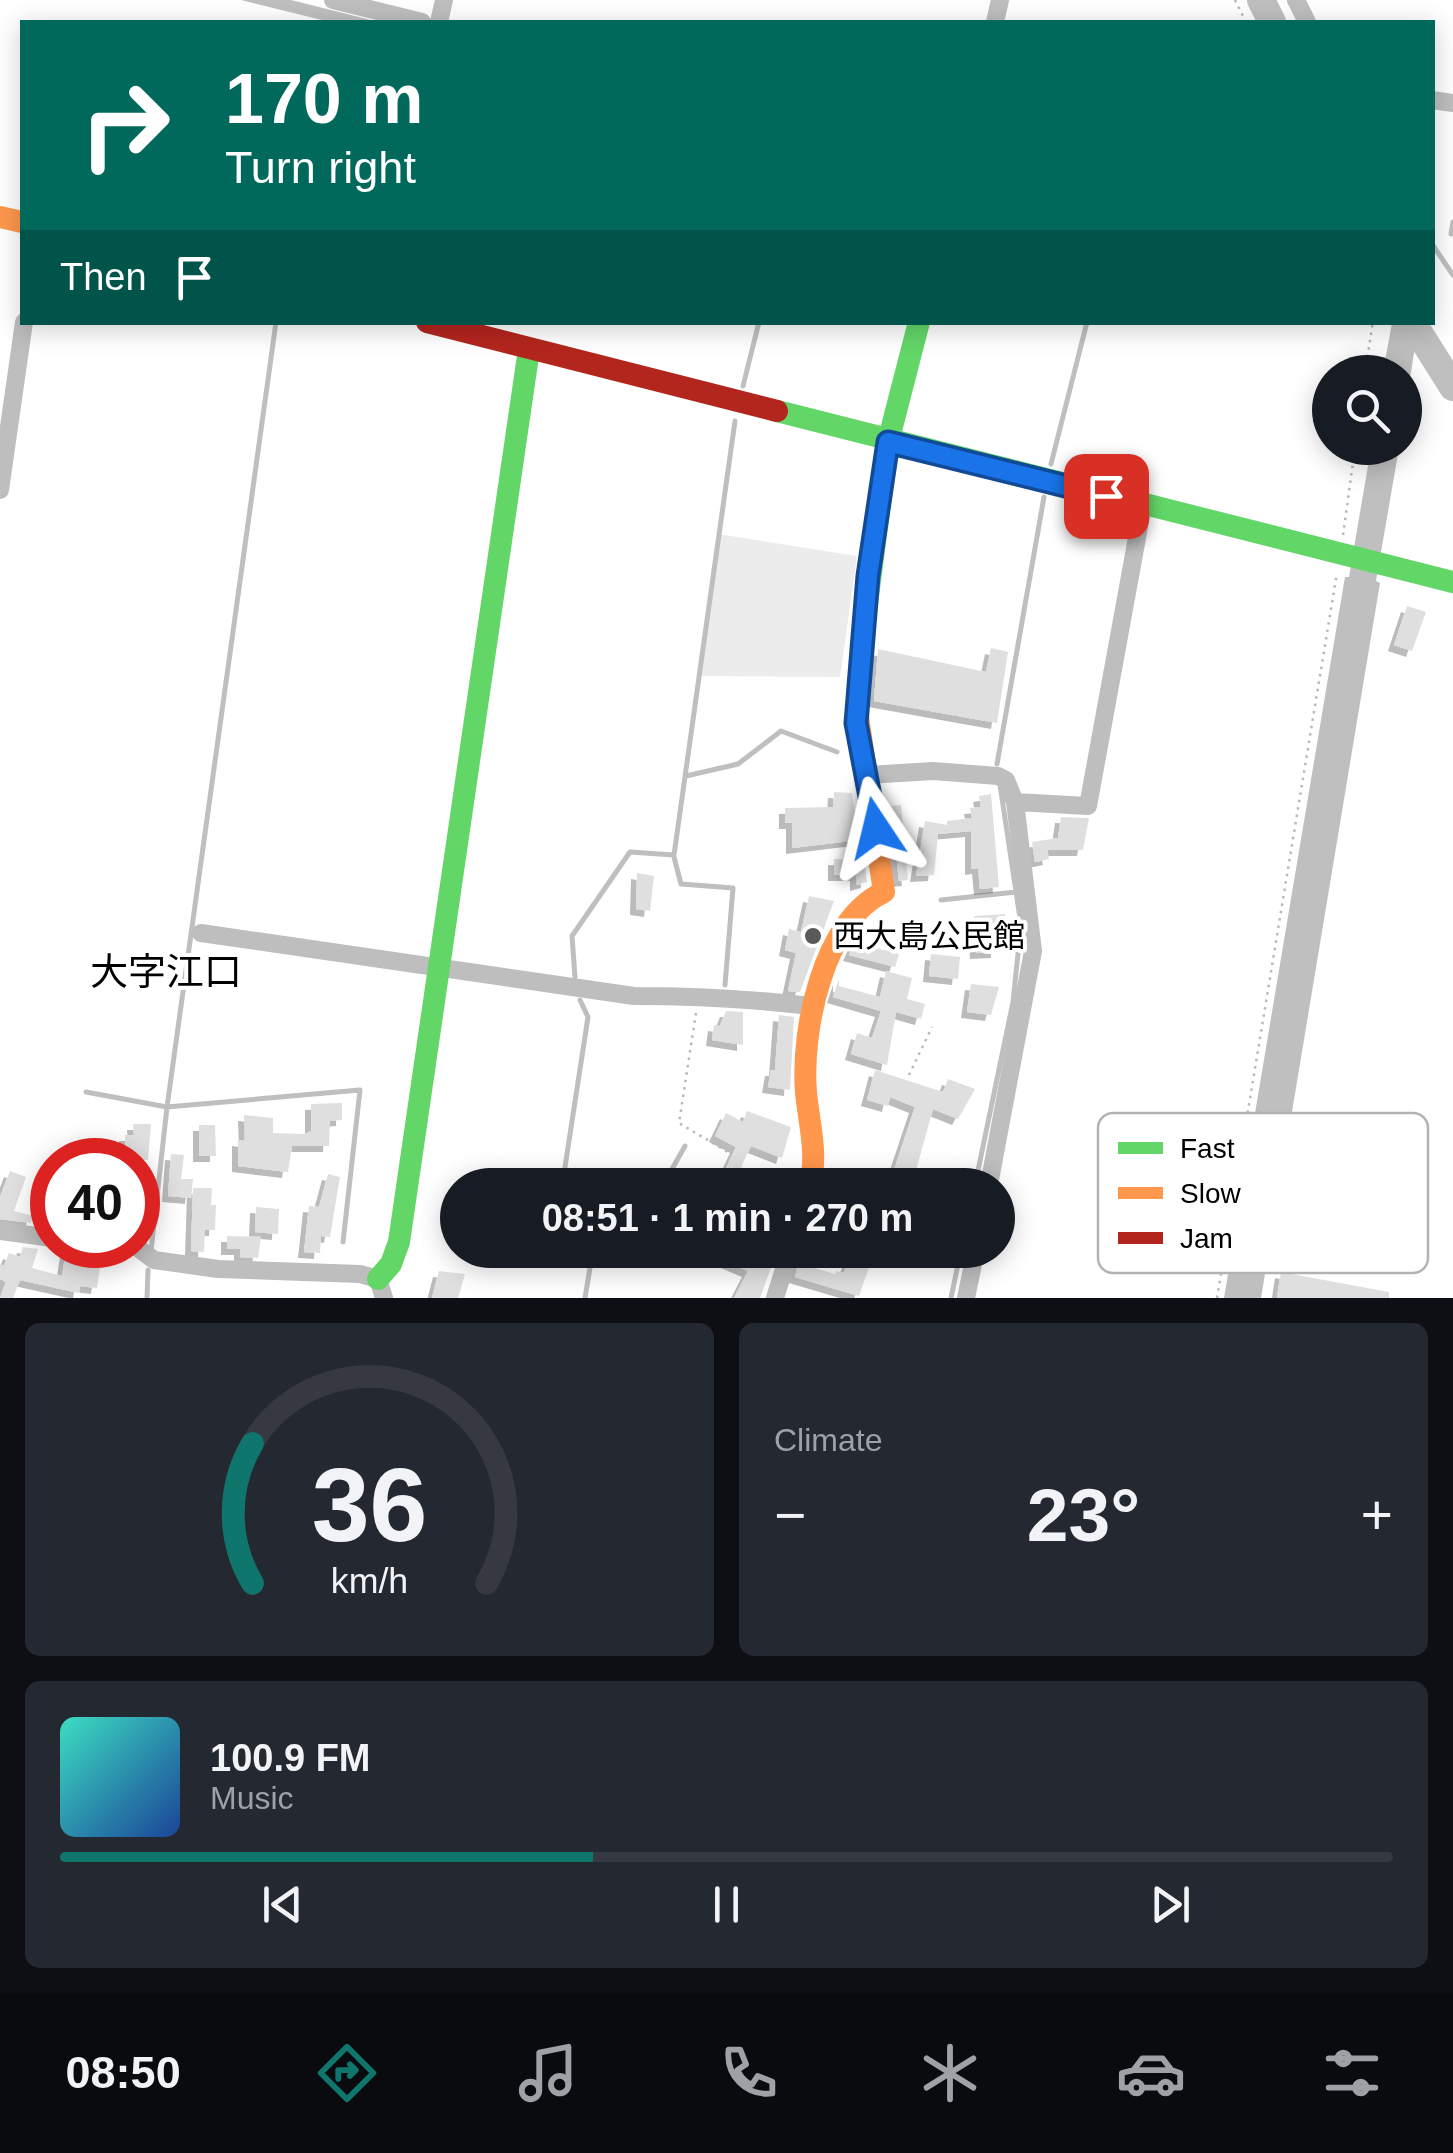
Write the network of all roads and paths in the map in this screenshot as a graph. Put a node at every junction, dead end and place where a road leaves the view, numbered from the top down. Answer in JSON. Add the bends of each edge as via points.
{"nodes":[{"id":1,"x":333,"y":0,"type":"edge"},
{"id":2,"x":414,"y":20,"type":"edge"},
{"id":3,"x":24,"y":325,"type":"edge"},
{"id":4,"x":438,"y":325,"type":"edge"},
{"id":5,"x":918,"y":325,"type":"edge"},
{"id":6,"x":1372,"y":325,"type":"edge"},
{"id":7,"x":529,"y":349,"type":"junction"},
{"id":8,"x":1367,"y":355,"type":"edge"},
{"id":9,"x":888,"y":442,"type":"junction"},
{"id":10,"x":1353,"y":465,"type":"edge"},
{"id":11,"x":0,"y":490,"type":"edge"},
{"id":12,"x":1142,"y":506,"type":"junction"},
{"id":13,"x":1340,"y":555,"type":"junction"},
{"id":14,"x":1453,"y":582,"type":"edge"},
{"id":15,"x":867,"y":775,"type":"junction"},
{"id":16,"x":1015,"y":802,"type":"junction"},
{"id":17,"x":202,"y":933,"type":"dead end"},
{"id":18,"x":439,"y":967,"type":"junction"},
{"id":19,"x":698,"y":999,"type":"junction"},
{"id":20,"x":811,"y":1006,"type":"junction"},
{"id":21,"x":932,"y":1027,"type":"dead end"},
{"id":22,"x":909,"y":1075,"type":"dead end"},
{"id":23,"x":1248,"y":1113,"type":"edge"},
{"id":24,"x":728,"y":1152,"type":"dead end"},
{"id":25,"x":816,"y":1168,"type":"edge"},
{"id":26,"x":992,"y":1168,"type":"edge"},
{"id":27,"x":0,"y":1230,"type":"edge"},
{"id":28,"x":30,"y":1235,"type":"edge"},
{"id":29,"x":160,"y":1261,"type":"edge"},
{"id":30,"x":784,"y":1268,"type":"edge"},
{"id":31,"x":972,"y":1268,"type":"edge"},
{"id":32,"x":1221,"y":1273,"type":"edge"},
{"id":33,"x":381,"y":1289,"type":"edge"},
{"id":34,"x":775,"y":1298,"type":"edge"},
{"id":35,"x":966,"y":1298,"type":"edge"},
{"id":36,"x":1217,"y":1298,"type":"edge"}],
"edges":[{"from":1,"to":2,"type":"street"},
{"from":3,"to":11,"type":"street"},
{"from":4,"to":7,"type":"street"},
{"from":5,"to":9,"type":"street"},
{"from":6,"to":8,"type":"path"},
{"from":7,"to":9,"type":"street"},
{"from":7,"to":18,"type":"street"},
{"from":9,"to":12,"type":"street"},
{"from":9,"to":15,"type":"street","via":[[857,684],[856,723]]},
{"from":10,"to":13,"type":"path"},
{"from":12,"to":13,"type":"street"},
{"from":12,"to":16,"type":"street","via":[[1088,806]]},
{"from":13,"to":14,"type":"street"},
{"from":13,"to":23,"type":"path"},
{"from":15,"to":16,"type":"street","via":[[933,770],[998,776]]},
{"from":15,"to":20,"type":"street","via":[[884,892],[853,913]]},
{"from":16,"to":26,"type":"street","via":[[1033,952]]},
{"from":17,"to":18,"type":"street"},
{"from":18,"to":19,"type":"street"},
{"from":18,"to":33,"type":"street","via":[[399,1242]]},
{"from":19,"to":20,"type":"street","via":[[716,994]]},
{"from":19,"to":24,"type":"path","via":[[679,1124]]},
{"from":20,"to":25,"type":"street","via":[[806,1095]]},
{"from":21,"to":22,"type":"path"},
{"from":27,"to":28,"type":"street"},
{"from":29,"to":33,"type":"street"},
{"from":30,"to":34,"type":"street"},
{"from":31,"to":35,"type":"street"},
{"from":32,"to":36,"type":"path"}]}
